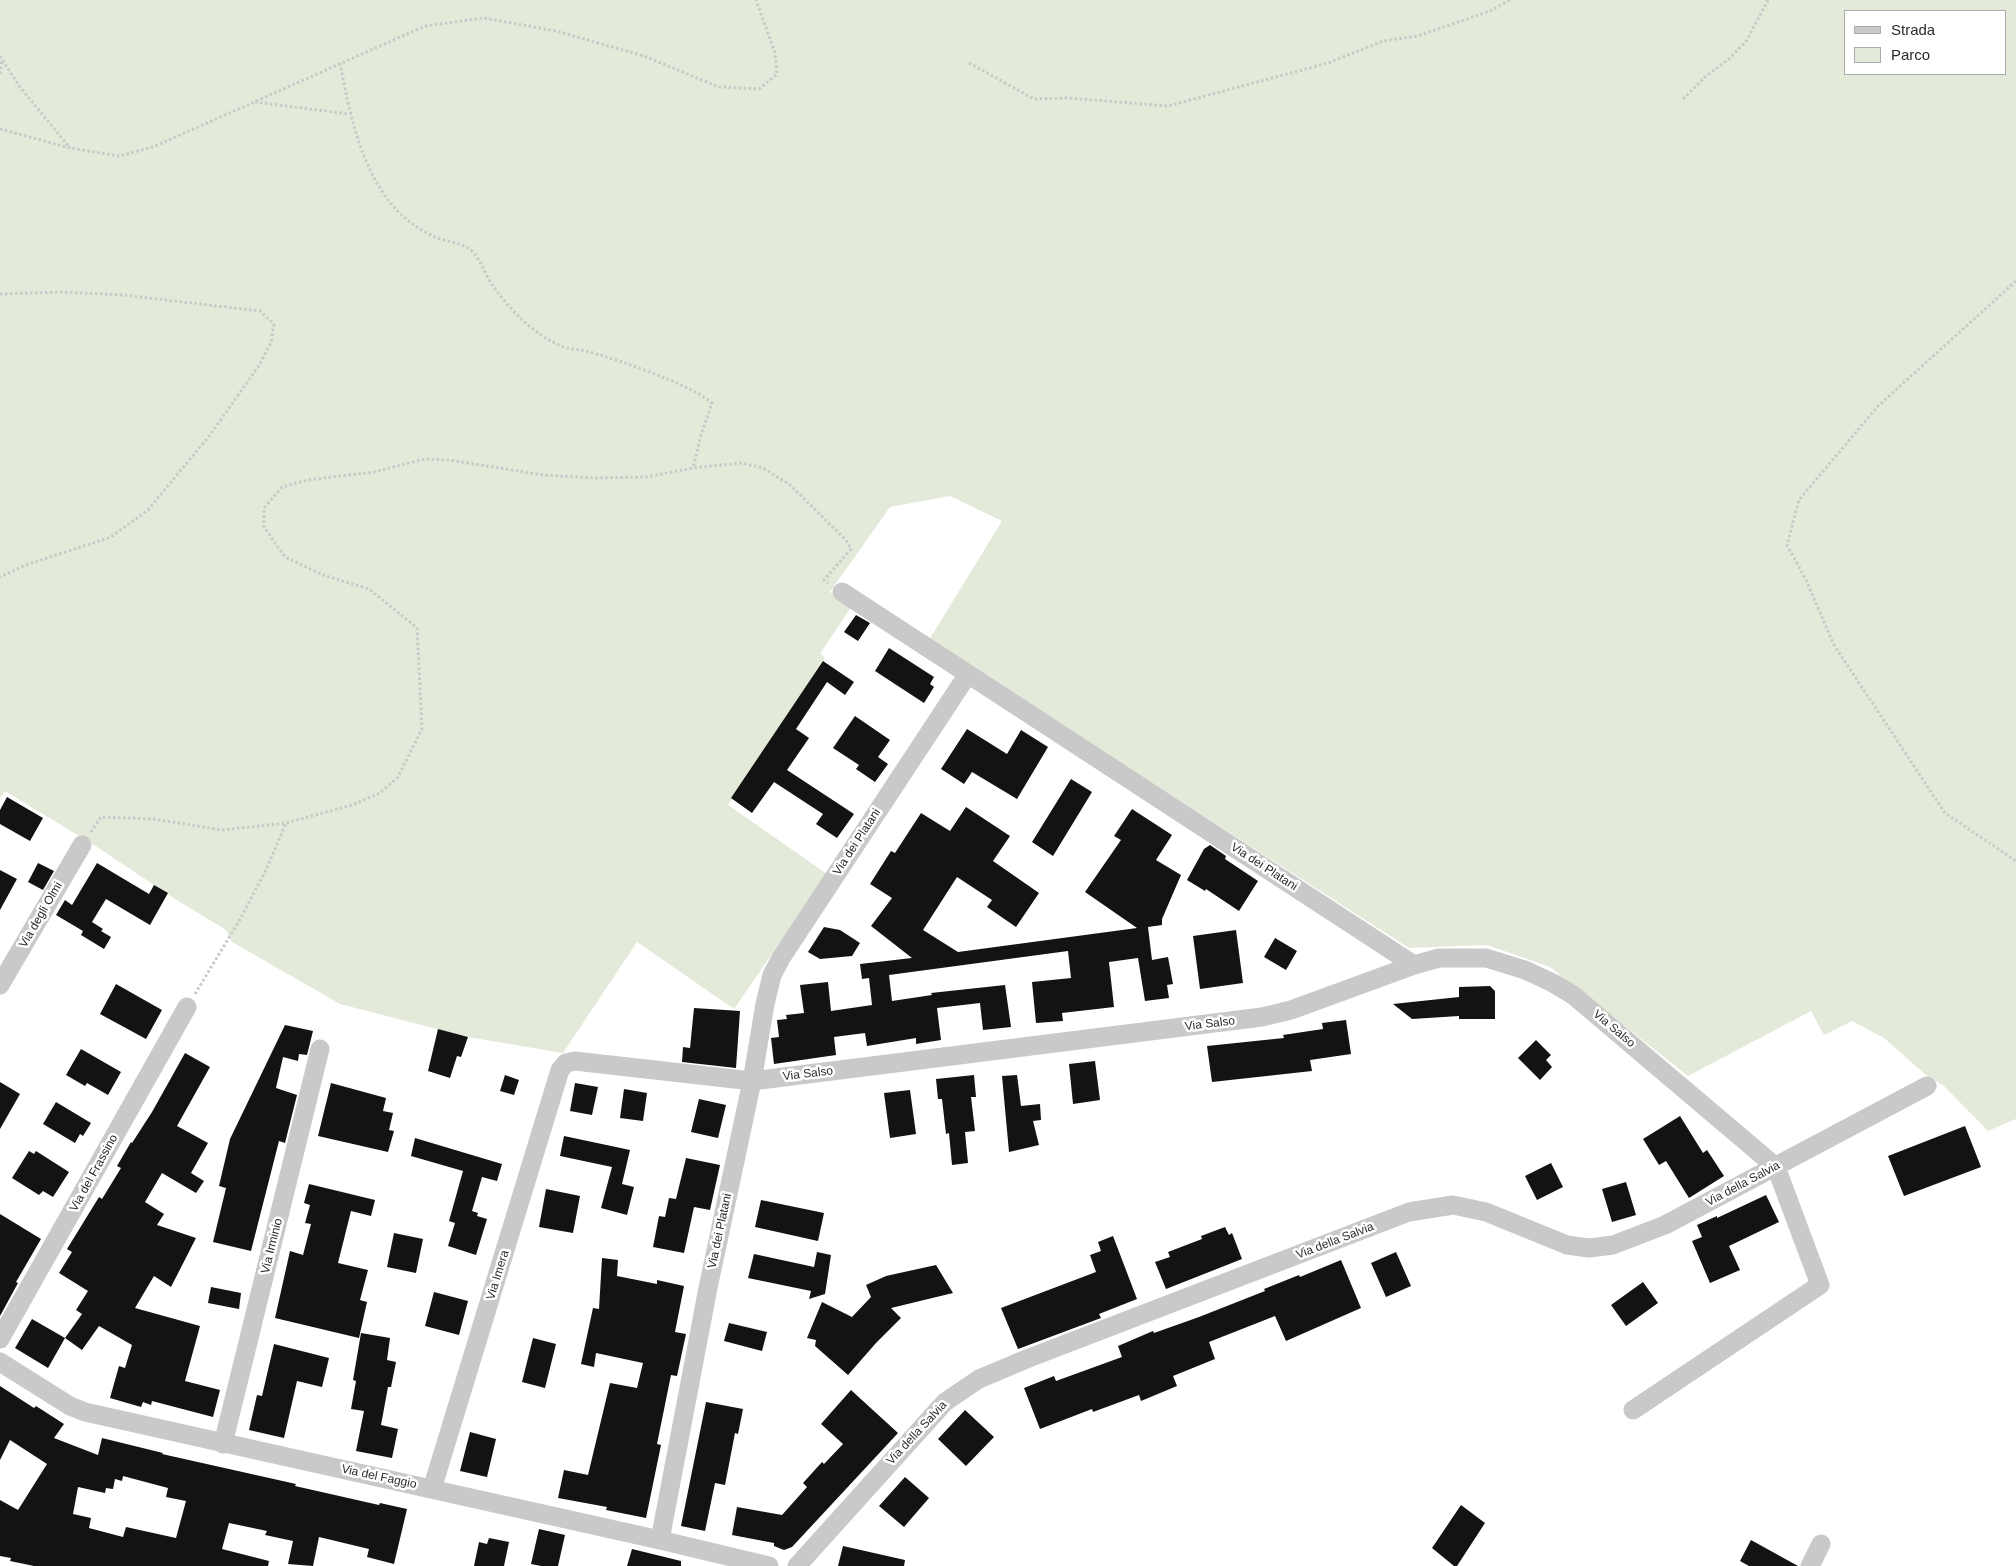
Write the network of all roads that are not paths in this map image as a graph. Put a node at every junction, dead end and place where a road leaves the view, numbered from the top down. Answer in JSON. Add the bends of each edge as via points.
{"nodes":[{"id":1,"x":842,"y":592,"type":"road end"},
{"id":2,"x":968,"y":674,"type":"junction"},
{"id":3,"x":82,"y":845,"type":"road end"},
{"id":4,"x":1414,"y":965,"type":"junction"},
{"id":5,"x":0,"y":985,"type":"edge"},
{"id":6,"x":187,"y":1007,"type":"road end"},
{"id":7,"x":320,"y":1048,"type":"dead end"},
{"id":8,"x":566,"y":1063,"type":"joint"},
{"id":9,"x":752,"y":1082,"type":"junction"},
{"id":10,"x":1927,"y":1086,"type":"dead end"},
{"id":11,"x":1776,"y":1167,"type":"junction"},
{"id":12,"x":0,"y":1339,"type":"edge"},
{"id":13,"x":0,"y":1362,"type":"edge"},
{"id":14,"x":1633,"y":1410,"type":"dead end"},
{"id":15,"x":223,"y":1444,"type":"junction"},
{"id":16,"x":432,"y":1488,"type":"junction"},
{"id":17,"x":660,"y":1540,"type":"junction"},
{"id":18,"x":1822,"y":1544,"type":"dead end"},
{"id":19,"x":769,"y":1566,"type":"edge"},
{"id":20,"x":796,"y":1566,"type":"edge"},
{"id":21,"x":1810,"y":1566,"type":"edge"}],
"edges":[{"from":1,"to":2,"type":"street"},
{"from":2,"to":4,"type":"street","name":"Via dei Platani"},
{"from":2,"to":9,"type":"street","name":"Via dei Platani","via":[[780,958],[765,1004]]},
{"from":3,"to":5,"type":"street","name":"Via degli Olmi"},
{"from":4,"to":9,"type":"street","name":"Via Salso","via":[[1320,1000],[1262,1017]]},
{"from":4,"to":11,"type":"street","name":"Via Salso","via":[[1439,958],[1486,958],[1553,983],[1573,995]]},
{"from":6,"to":12,"type":"street","name":"Via del Frassino"},
{"from":7,"to":15,"type":"street","name":"Via Irminio"},
{"from":8,"to":9,"type":"street","name":"Via Salso","via":[[575,1061]]},
{"from":8,"to":16,"type":"street","name":"Via Imera","via":[[560,1070]]},
{"from":9,"to":17,"type":"street","name":"Via dei Platani","via":[[708,1288]]},
{"from":10,"to":11,"type":"street","name":"Via della Salvia"},
{"from":11,"to":14,"type":"street","via":[[1820,1285]]},
{"from":11,"to":20,"type":"street","name":"Via della Salvia","via":[[1665,1225],[1613,1245],[1588,1248],[1567,1245],[1486,1212],[1453,1205],[1409,1212],[1028,1358],[979,1379],[945,1402]]},
{"from":13,"to":15,"type":"street","name":"Via del Faggio","via":[[85,1412]]},
{"from":15,"to":16,"type":"street","name":"Via del Faggio"},
{"from":16,"to":17,"type":"street","name":"Via del Faggio"},
{"from":17,"to":19,"type":"street","name":"Via del Faggio"},
{"from":18,"to":21,"type":"street"}]}
